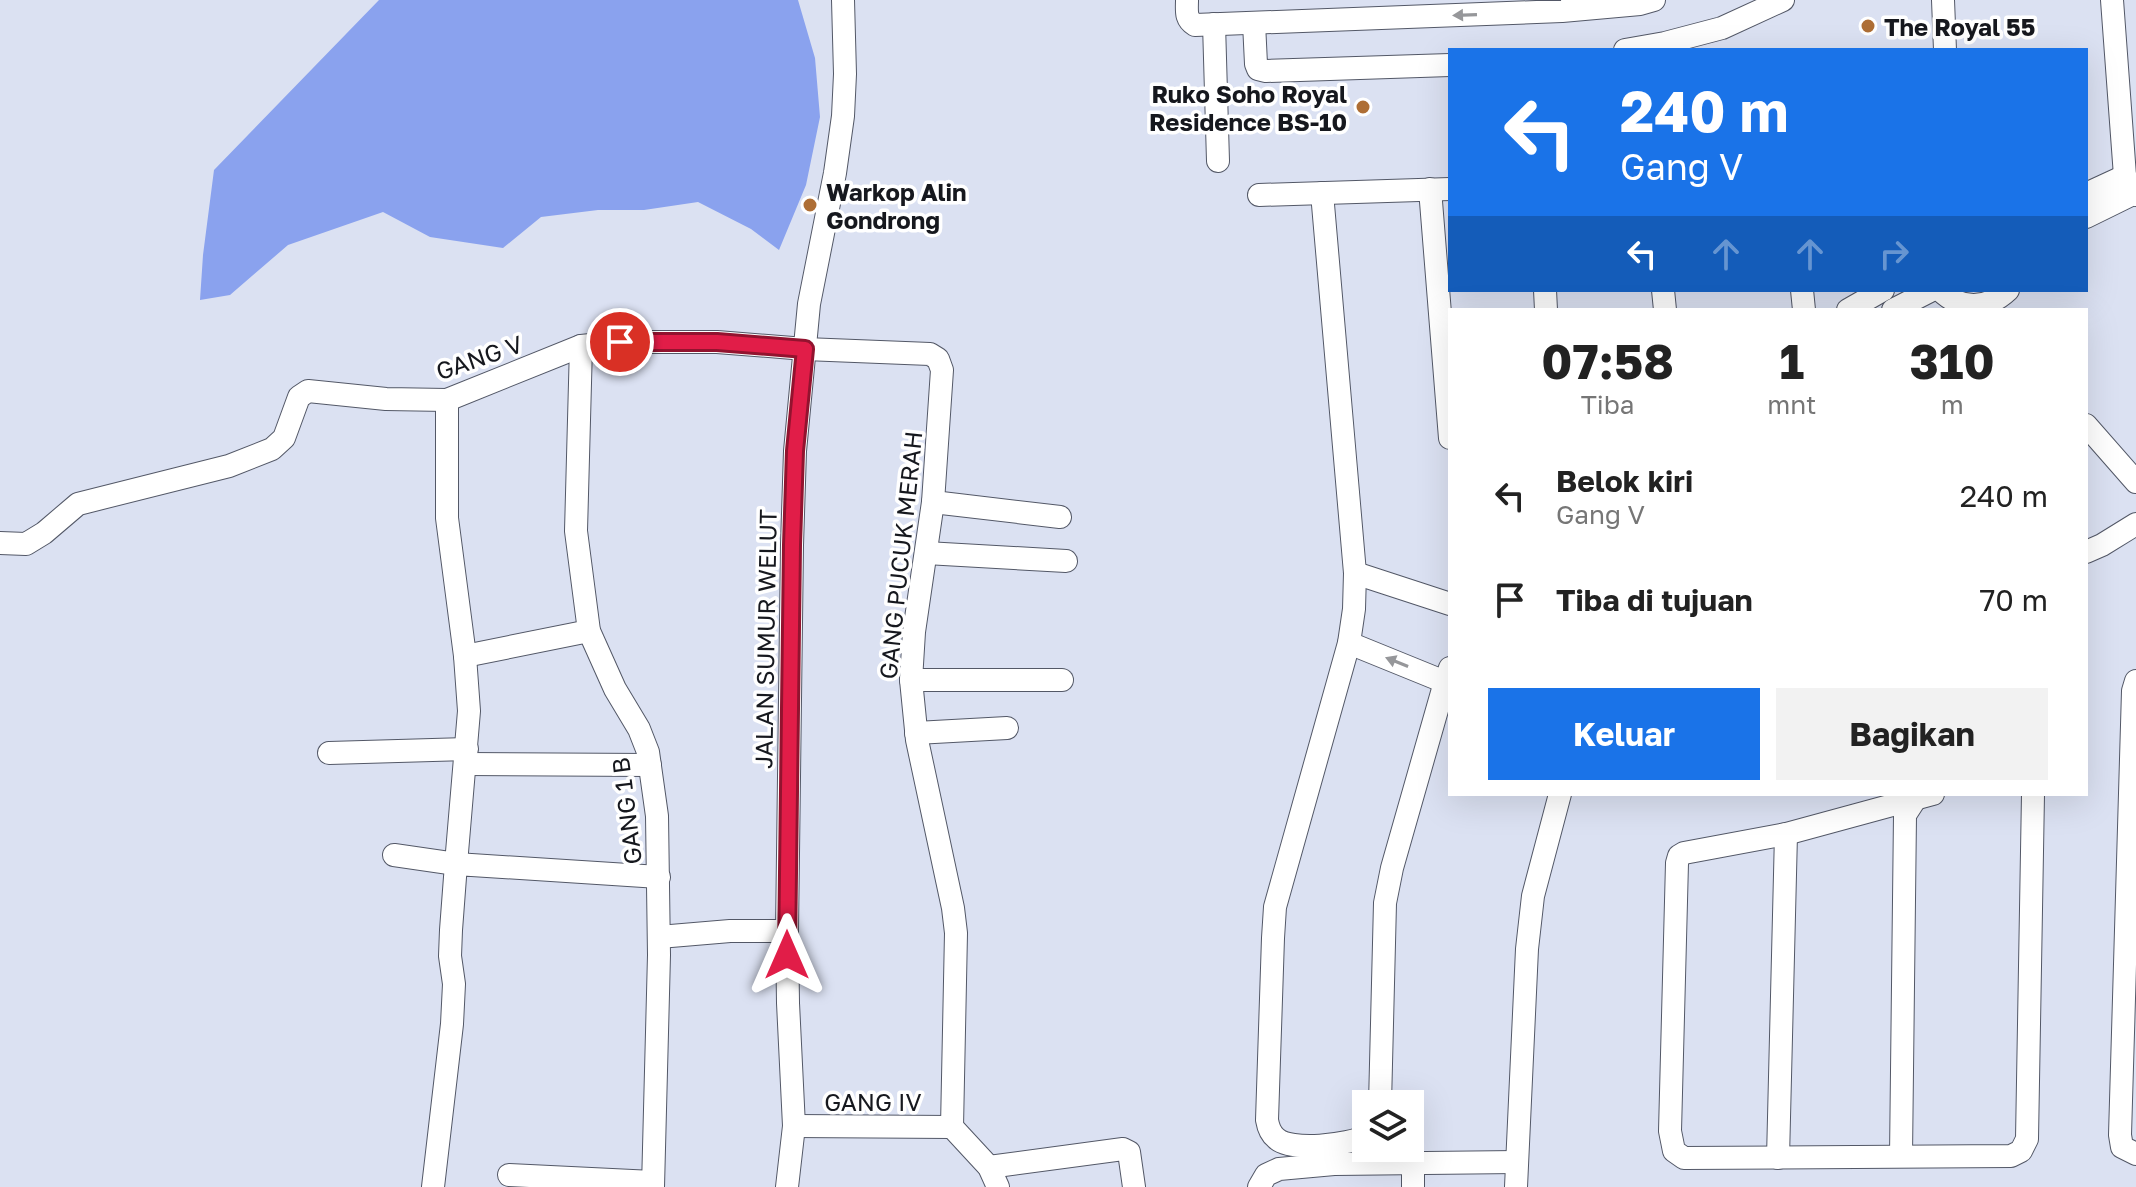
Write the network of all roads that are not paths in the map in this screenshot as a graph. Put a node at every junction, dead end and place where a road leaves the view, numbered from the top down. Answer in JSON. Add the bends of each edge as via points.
{"nodes":[{"id":1,"x":843,"y":0,"type":"edge"},
{"id":2,"x":1187,"y":0,"type":"edge"},
{"id":3,"x":1654,"y":0,"type":"edge"},
{"id":4,"x":1783,"y":0,"type":"edge"},
{"id":5,"x":1943,"y":0,"type":"edge"},
{"id":6,"x":2112,"y":0,"type":"edge"},
{"id":7,"x":1254,"y":23,"type":"junction"},
{"id":8,"x":1204,"y":25,"type":"junction"},
{"id":9,"x":1636,"y":48,"type":"edge"},
{"id":10,"x":1945,"y":48,"type":"edge"},
{"id":11,"x":1448,"y":65,"type":"edge"},
{"id":12,"x":1218,"y":161,"type":"dead end"},
{"id":13,"x":2132,"y":188,"type":"edge"},
{"id":14,"x":1440,"y":189,"type":"edge"},
{"id":15,"x":1322,"y":193,"type":"junction"},
{"id":16,"x":2088,"y":194,"type":"edge"},
{"id":17,"x":1259,"y":195,"type":"dead end"},
{"id":18,"x":2088,"y":216,"type":"edge"},
{"id":19,"x":1880,"y":292,"type":"edge"},
{"id":20,"x":1928,"y":292,"type":"edge"},
{"id":21,"x":1942,"y":292,"type":"edge"},
{"id":22,"x":2001,"y":300,"type":"edge"},
{"id":23,"x":1852,"y":308,"type":"edge"},
{"id":24,"x":1897,"y":308,"type":"edge"},
{"id":25,"x":581,"y":346,"type":"junction"},
{"id":26,"x":805,"y":349,"type":"junction"},
{"id":27,"x":1448,"y":388,"type":"edge"},
{"id":28,"x":447,"y":400,"type":"junction"},
{"id":29,"x":2088,"y":427,"type":"edge"},
{"id":30,"x":2136,"y":482,"type":"edge"},
{"id":31,"x":933,"y":502,"type":"junction"},
{"id":32,"x":1060,"y":517,"type":"dead end"},
{"id":33,"x":2136,"y":524,"type":"edge"},
{"id":34,"x":0,"y":543,"type":"edge"},
{"id":35,"x":2088,"y":551,"type":"edge"},
{"id":36,"x":926,"y":553,"type":"junction"},
{"id":37,"x":1066,"y":561,"type":"dead end"},
{"id":38,"x":1355,"y":573,"type":"junction"},
{"id":39,"x":1448,"y":603,"type":"edge"},
{"id":40,"x":589,"y":631,"type":"junction"},
{"id":41,"x":1349,"y":643,"type":"junction"},
{"id":42,"x":465,"y":656,"type":"junction"},
{"id":43,"x":1447,"y":675,"type":"edge"},
{"id":44,"x":911,"y":680,"type":"junction"},
{"id":45,"x":1062,"y":680,"type":"dead end"},
{"id":46,"x":2136,"y":681,"type":"edge"},
{"id":47,"x":1007,"y":728,"type":"dead end"},
{"id":48,"x":916,"y":733,"type":"junction"},
{"id":49,"x":329,"y":753,"type":"dead end"},
{"id":50,"x":466,"y":756,"type":"junction"},
{"id":51,"x":650,"y":765,"type":"junction"},
{"id":52,"x":1559,"y":796,"type":"edge"},
{"id":53,"x":2033,"y":796,"type":"edge"},
{"id":54,"x":1910,"y":800,"type":"edge"},
{"id":55,"x":1786,"y":834,"type":"junction"},
{"id":56,"x":394,"y":855,"type":"dead end"},
{"id":57,"x":456,"y":864,"type":"junction"},
{"id":58,"x":659,"y":877,"type":"junction"},
{"id":59,"x":787,"y":931,"type":"junction"},
{"id":60,"x":659,"y":937,"type":"junction"},
{"id":61,"x":1380,"y":1090,"type":"edge"},
{"id":62,"x":794,"y":1126,"type":"junction"},
{"id":63,"x":952,"y":1127,"type":"junction"},
{"id":64,"x":1352,"y":1140,"type":"edge"},
{"id":65,"x":2136,"y":1154,"type":"edge"},
{"id":66,"x":1901,"y":1156,"type":"junction"},
{"id":67,"x":1778,"y":1158,"type":"junction"},
{"id":68,"x":1424,"y":1161,"type":"edge"},
{"id":69,"x":1387,"y":1162,"type":"edge"},
{"id":70,"x":1413,"y":1162,"type":"edge"},
{"id":71,"x":1517,"y":1162,"type":"junction"},
{"id":72,"x":1334,"y":1164,"type":"junction"},
{"id":73,"x":509,"y":1175,"type":"dead end"},
{"id":74,"x":994,"y":1177,"type":"edge"},
{"id":75,"x":653,"y":1184,"type":"edge"},
{"id":76,"x":433,"y":1187,"type":"edge"},
{"id":77,"x":787,"y":1187,"type":"edge"},
{"id":78,"x":1134,"y":1187,"type":"edge"},
{"id":79,"x":1259,"y":1187,"type":"edge"},
{"id":80,"x":1333,"y":1187,"type":"edge"},
{"id":81,"x":1413,"y":1187,"type":"edge"},
{"id":82,"x":1516,"y":1187,"type":"edge"}],
"edges":[{"from":1,"to":26,"type":"street","name":"JALAN SUMUR WELUT","via":[[843,116]]},
{"from":2,"to":8,"type":"street","via":[[1190,22]]},
{"from":3,"to":7,"type":"street","one_way":true,"via":[[1562,11]]},
{"from":4,"to":9,"type":"street","via":[[1722,28]]},
{"from":5,"to":10,"type":"street"},
{"from":6,"to":13,"type":"street"},
{"from":7,"to":8,"type":"street"},
{"from":7,"to":11,"type":"street","via":[[1256,64],[1266,71]]},
{"from":8,"to":12,"type":"street"},
{"from":13,"to":16,"type":"street"},
{"from":13,"to":18,"type":"street"},
{"from":14,"to":15,"type":"street"},
{"from":14,"to":27,"type":"street"},
{"from":15,"to":17,"type":"street"},
{"from":15,"to":38,"type":"street"},
{"from":19,"to":23,"type":"street"},
{"from":20,"to":24,"type":"street"},
{"from":21,"to":22,"type":"street","via":[[1963,305]]},
{"from":25,"to":26,"type":"street","name":"GANG V","via":[[717,342]]},
{"from":25,"to":28,"type":"street","name":"GANG V"},
{"from":25,"to":40,"type":"street","name":"GANG 1 B","via":[[576,531]]},
{"from":26,"to":31,"type":"street","name":"GANG PUCUK MERAH","via":[[930,354],[938,359],[942,370]]},
{"from":26,"to":59,"type":"street","name":"JALAN SUMUR WELUT","via":[[792,545]]},
{"from":28,"to":34,"type":"street","name":"GANG V","via":[[308,391],[299,397],[284,438],[272,449],[229,466],[78,504],[26,544]]},
{"from":28,"to":42,"type":"street","via":[[447,518]]},
{"from":29,"to":30,"type":"street"},
{"from":31,"to":32,"type":"street"},
{"from":31,"to":36,"type":"street","name":"GANG PUCUK MERAH"},
{"from":33,"to":35,"type":"street"},
{"from":36,"to":37,"type":"street"},
{"from":36,"to":44,"type":"street","name":"GANG PUCUK MERAH"},
{"from":38,"to":39,"type":"street"},
{"from":38,"to":41,"type":"street"},
{"from":40,"to":42,"type":"street"},
{"from":40,"to":51,"type":"street","name":"GANG 1 B","via":[[639,729]]},
{"from":43,"to":41,"type":"street","one_way":true},
{"from":41,"to":64,"type":"street","via":[[1275,907],[1267,1120],[1276,1140],[1288,1143],[1332,1145]]},
{"from":42,"to":50,"type":"street"},
{"from":43,"to":61,"type":"street","via":[[1385,903]]},
{"from":44,"to":45,"type":"street"},
{"from":44,"to":48,"type":"street","name":"GANG PUCUK MERAH"},
{"from":46,"to":65,"type":"street","via":[[2120,1135],[2122,1147]]},
{"from":47,"to":48,"type":"street"},
{"from":48,"to":63,"type":"street","name":"GANG PUCUK MERAH","via":[[956,933]]},
{"from":49,"to":50,"type":"street"},
{"from":50,"to":51,"type":"street"},
{"from":50,"to":57,"type":"street"},
{"from":51,"to":58,"type":"street","name":"GANG 1 B"},
{"from":52,"to":71,"type":"street","via":[[1533,896]]},
{"from":53,"to":66,"type":"street","via":[[2027,1139],[2011,1156]]},
{"from":54,"to":55,"type":"street"},
{"from":54,"to":66,"type":"street"},
{"from":55,"to":67,"type":"street"},
{"from":55,"to":67,"type":"street","via":[[1684,853],[1676,879],[1670,1131],[1674,1151],[1694,1159]]},
{"from":56,"to":57,"type":"street"},
{"from":57,"to":58,"type":"street"},
{"from":57,"to":76,"type":"street","via":[[452,1024]]},
{"from":58,"to":60,"type":"street","name":"GANG 1 B"},
{"from":59,"to":60,"type":"street"},
{"from":59,"to":62,"type":"street","name":"JALAN SUMUR WELUT"},
{"from":60,"to":75,"type":"street","name":"GANG 1 B"},
{"from":62,"to":63,"type":"street","name":"GANG IV"},
{"from":62,"to":77,"type":"street","name":"JALAN SUMUR WELUT"},
{"from":63,"to":74,"type":"street"},
{"from":66,"to":67,"type":"street"},
{"from":68,"to":71,"type":"street"},
{"from":69,"to":72,"type":"street"},
{"from":70,"to":81,"type":"street"},
{"from":71,"to":82,"type":"street"},
{"from":72,"to":79,"type":"street","via":[[1279,1169],[1266,1175]]},
{"from":72,"to":80,"type":"street"},
{"from":73,"to":75,"type":"street"},
{"from":74,"to":78,"type":"street","via":[[1123,1149],[1129,1152]]}]}
